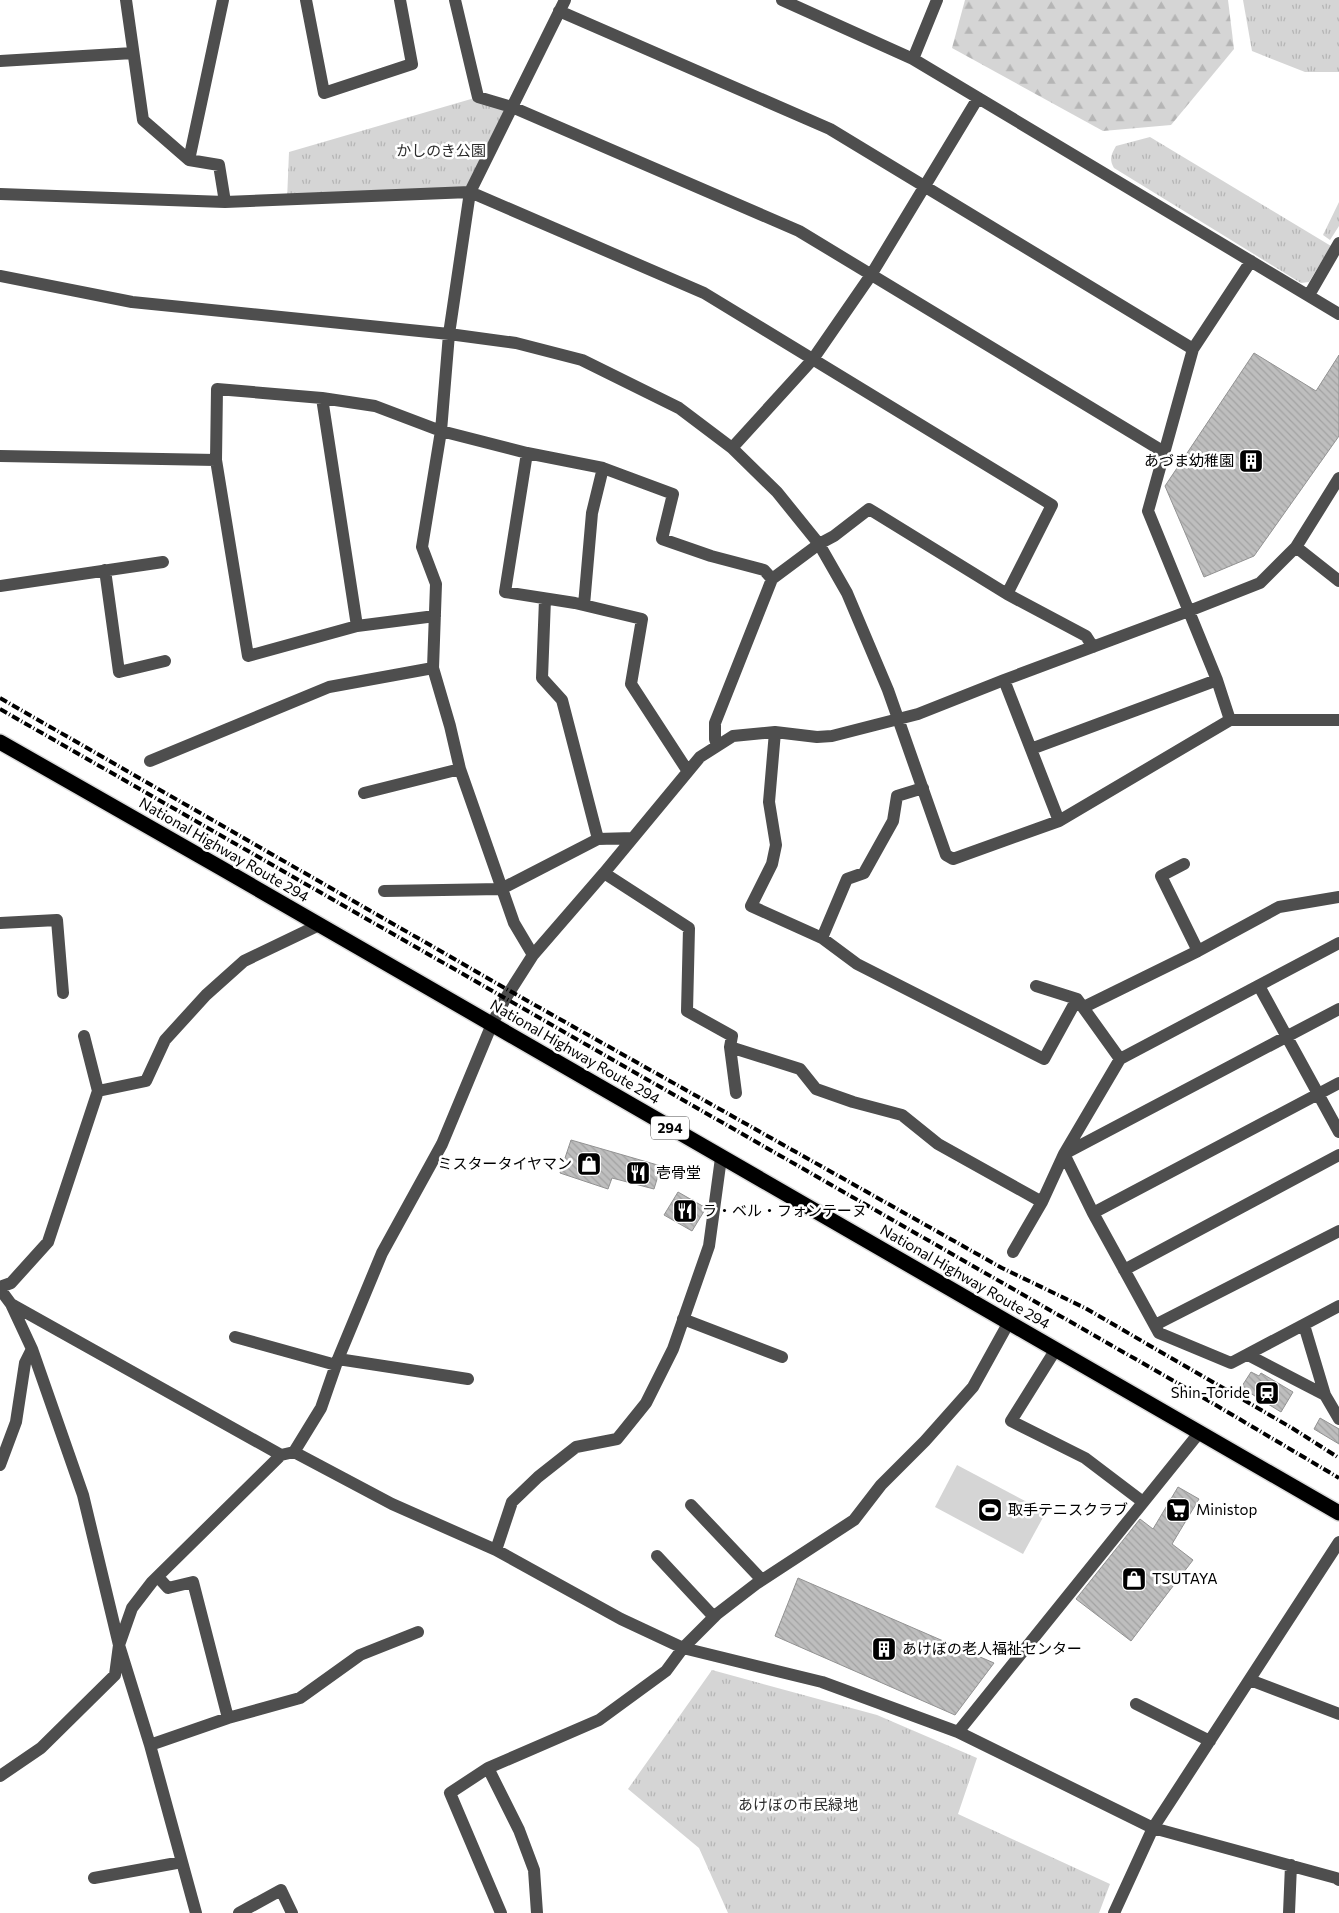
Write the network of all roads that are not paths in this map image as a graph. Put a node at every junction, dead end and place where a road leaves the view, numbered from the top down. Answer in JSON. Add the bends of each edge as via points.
{"nodes":[{"id":1,"x":126,"y":0,"type":"edge"},
{"id":2,"x":224,"y":0,"type":"edge"},
{"id":3,"x":306,"y":0,"type":"edge"},
{"id":4,"x":400,"y":0,"type":"edge"},
{"id":5,"x":455,"y":0,"type":"edge"},
{"id":6,"x":782,"y":0,"type":"edge"},
{"id":7,"x":937,"y":0,"type":"edge"},
{"id":8,"x":562,"y":5,"type":"edge"},
{"id":9,"x":133,"y":53,"type":"junction"},
{"id":10,"x":913,"y":59,"type":"junction"},
{"id":11,"x":0,"y":61,"type":"edge"},
{"id":12,"x":978,"y":98,"type":"junction"},
{"id":13,"x":512,"y":107,"type":"junction"},
{"id":14,"x":189,"y":160,"type":"junction"},
{"id":15,"x":925,"y":186,"type":"junction"},
{"id":16,"x":470,"y":192,"type":"junction"},
{"id":17,"x":0,"y":194,"type":"edge"},
{"id":18,"x":225,"y":202,"type":"junction"},
{"id":19,"x":1339,"y":243,"type":"edge"},
{"id":20,"x":1250,"y":261,"type":"junction"},
{"id":21,"x":871,"y":275,"type":"junction"},
{"id":22,"x":0,"y":276,"type":"edge"},
{"id":23,"x":1309,"y":295,"type":"junction"},
{"id":24,"x":1339,"y":314,"type":"edge"},
{"id":25,"x":449,"y":334,"type":"junction"},
{"id":26,"x":1192,"y":349,"type":"junction"},
{"id":27,"x":813,"y":359,"type":"junction"},
{"id":28,"x":322,"y":398,"type":"junction"},
{"id":29,"x":441,"y":431,"type":"junction"},
{"id":30,"x":732,"y":448,"type":"junction"},
{"id":31,"x":1164,"y":452,"type":"junction"},
{"id":32,"x":527,"y":453,"type":"junction"},
{"id":33,"x":0,"y":456,"type":"edge"},
{"id":34,"x":216,"y":460,"type":"junction"},
{"id":35,"x":603,"y":468,"type":"junction"},
{"id":36,"x":1339,"y":478,"type":"edge"},
{"id":37,"x":819,"y":544,"type":"junction"},
{"id":38,"x":1296,"y":547,"type":"junction"},
{"id":39,"x":163,"y":562,"type":"dead end"},
{"id":40,"x":105,"y":570,"type":"junction"},
{"id":41,"x":772,"y":579,"type":"junction"},
{"id":42,"x":1339,"y":581,"type":"edge"},
{"id":43,"x":0,"y":586,"type":"edge"},
{"id":44,"x":1007,"y":594,"type":"junction"},
{"id":45,"x":545,"y":599,"type":"junction"},
{"id":46,"x":584,"y":605,"type":"junction"},
{"id":47,"x":1189,"y":612,"type":"junction"},
{"id":48,"x":435,"y":616,"type":"junction"},
{"id":49,"x":357,"y":626,"type":"junction"},
{"id":50,"x":1093,"y":647,"type":"junction"},
{"id":51,"x":165,"y":661,"type":"dead end"},
{"id":52,"x":433,"y":668,"type":"junction"},
{"id":53,"x":1004,"y":680,"type":"junction"},
{"id":54,"x":1216,"y":680,"type":"junction"},
{"id":55,"x":899,"y":719,"type":"junction"},
{"id":56,"x":1230,"y":720,"type":"junction"},
{"id":57,"x":1339,"y":720,"type":"edge"},
{"id":58,"x":775,"y":732,"type":"junction"},
{"id":59,"x":0,"y":742,"type":"edge"},
{"id":60,"x":717,"y":745,"type":"junction"},
{"id":61,"x":1031,"y":749,"type":"junction"},
{"id":62,"x":150,"y":761,"type":"dead end"},
{"id":63,"x":460,"y":769,"type":"junction"},
{"id":64,"x":688,"y":770,"type":"junction"},
{"id":65,"x":923,"y":788,"type":"junction"},
{"id":66,"x":364,"y":793,"type":"dead end"},
{"id":67,"x":1059,"y":821,"type":"junction"},
{"id":68,"x":633,"y":838,"type":"junction"},
{"id":69,"x":598,"y":839,"type":"junction"},
{"id":70,"x":1184,"y":864,"type":"dead end"},
{"id":71,"x":604,"y":873,"type":"junction"},
{"id":72,"x":501,"y":889,"type":"junction"},
{"id":73,"x":384,"y":891,"type":"dead end"},
{"id":74,"x":1339,"y":897,"type":"edge"},
{"id":75,"x":0,"y":923,"type":"edge"},
{"id":76,"x":319,"y":925,"type":"junction"},
{"id":77,"x":822,"y":938,"type":"junction"},
{"id":78,"x":1339,"y":943,"type":"edge"},
{"id":79,"x":1198,"y":951,"type":"junction"},
{"id":80,"x":533,"y":955,"type":"junction"},
{"id":81,"x":1036,"y":986,"type":"dead end"},
{"id":82,"x":1259,"y":986,"type":"junction"},
{"id":83,"x":63,"y":993,"type":"dead end"},
{"id":84,"x":1080,"y":1003,"type":"junction"},
{"id":85,"x":1339,"y":1009,"type":"edge"},
{"id":86,"x":492,"y":1024,"type":"junction"},
{"id":87,"x":84,"y":1036,"type":"dead end"},
{"id":88,"x":1288,"y":1037,"type":"junction"},
{"id":89,"x":730,"y":1047,"type":"junction"},
{"id":90,"x":1120,"y":1059,"type":"junction"},
{"id":91,"x":1339,"y":1083,"type":"edge"},
{"id":92,"x":98,"y":1091,"type":"junction"},
{"id":93,"x":736,"y":1092,"type":"dead end"},
{"id":94,"x":1318,"y":1094,"type":"junction"},
{"id":95,"x":1339,"y":1132,"type":"edge"},
{"id":96,"x":1064,"y":1154,"type":"junction"},
{"id":97,"x":1339,"y":1156,"type":"edge"},
{"id":98,"x":721,"y":1158,"type":"junction"},
{"id":99,"x":1042,"y":1202,"type":"junction"},
{"id":100,"x":1093,"y":1213,"type":"junction"},
{"id":101,"x":1339,"y":1231,"type":"edge"},
{"id":102,"x":1013,"y":1252,"type":"dead end"},
{"id":103,"x":1124,"y":1270,"type":"junction"},
{"id":104,"x":0,"y":1288,"type":"edge"},
{"id":105,"x":11,"y":1304,"type":"junction"},
{"id":106,"x":1339,"y":1306,"type":"edge"},
{"id":107,"x":684,"y":1319,"type":"junction"},
{"id":108,"x":1009,"y":1322,"type":"junction"},
{"id":109,"x":1155,"y":1325,"type":"junction"},
{"id":110,"x":1304,"y":1325,"type":"junction"},
{"id":111,"x":235,"y":1337,"type":"dead end"},
{"id":112,"x":32,"y":1349,"type":"junction"},
{"id":113,"x":1056,"y":1349,"type":"junction"},
{"id":114,"x":1248,"y":1355,"type":"junction"},
{"id":115,"x":782,"y":1357,"type":"dead end"},
{"id":116,"x":337,"y":1362,"type":"junction"},
{"id":117,"x":468,"y":1379,"type":"dead end"},
{"id":118,"x":1325,"y":1395,"type":"junction"},
{"id":119,"x":1339,"y":1419,"type":"edge"},
{"id":120,"x":1199,"y":1433,"type":"junction"},
{"id":121,"x":287,"y":1453,"type":"junction"},
{"id":122,"x":0,"y":1465,"type":"edge"},
{"id":123,"x":1143,"y":1502,"type":"junction"},
{"id":124,"x":691,"y":1505,"type":"dead end"},
{"id":125,"x":1339,"y":1513,"type":"edge"},
{"id":126,"x":1339,"y":1542,"type":"edge"},
{"id":127,"x":496,"y":1550,"type":"junction"},
{"id":128,"x":657,"y":1556,"type":"dead end"},
{"id":129,"x":158,"y":1577,"type":"junction"},
{"id":130,"x":762,"y":1580,"type":"junction"},
{"id":131,"x":714,"y":1617,"type":"junction"},
{"id":132,"x":418,"y":1632,"type":"dead end"},
{"id":133,"x":120,"y":1645,"type":"junction"},
{"id":134,"x":683,"y":1648,"type":"junction"},
{"id":135,"x":1250,"y":1680,"type":"junction"},
{"id":136,"x":1136,"y":1704,"type":"dead end"},
{"id":137,"x":1339,"y":1714,"type":"edge"},
{"id":138,"x":228,"y":1718,"type":"junction"},
{"id":139,"x":958,"y":1732,"type":"junction"},
{"id":140,"x":1210,"y":1741,"type":"junction"},
{"id":141,"x":150,"y":1745,"type":"junction"},
{"id":142,"x":488,"y":1768,"type":"junction"},
{"id":143,"x":0,"y":1776,"type":"edge"},
{"id":144,"x":1153,"y":1828,"type":"junction"},
{"id":145,"x":182,"y":1862,"type":"junction"},
{"id":146,"x":1291,"y":1865,"type":"junction"},
{"id":147,"x":94,"y":1878,"type":"dead end"},
{"id":148,"x":1338,"y":1878,"type":"edge"},
{"id":149,"x":196,"y":1913,"type":"edge"},
{"id":150,"x":239,"y":1913,"type":"edge"},
{"id":151,"x":292,"y":1913,"type":"edge"},
{"id":152,"x":500,"y":1913,"type":"edge"},
{"id":153,"x":537,"y":1913,"type":"edge"},
{"id":154,"x":1114,"y":1913,"type":"edge"},
{"id":155,"x":1289,"y":1913,"type":"edge"}],
"edges":[{"from":1,"to":9,"type":"street"},
{"from":2,"to":14,"type":"street"},
{"from":3,"to":4,"type":"street","via":[[324,93],[412,64]]},
{"from":5,"to":13,"type":"street","via":[[478,97]]},
{"from":6,"to":10,"type":"street"},
{"from":7,"to":10,"type":"street"},
{"from":8,"to":13,"type":"street"},
{"from":8,"to":15,"type":"street","via":[[830,128]]},
{"from":9,"to":11,"type":"street"},
{"from":9,"to":14,"type":"street","via":[[143,120]]},
{"from":10,"to":12,"type":"street"},
{"from":12,"to":15,"type":"street"},
{"from":12,"to":20,"type":"street"},
{"from":13,"to":16,"type":"street"},
{"from":13,"to":21,"type":"street","via":[[799,231]]},
{"from":14,"to":18,"type":"street","via":[[219,165]]},
{"from":15,"to":21,"type":"street"},
{"from":15,"to":26,"type":"street"},
{"from":16,"to":18,"type":"street"},
{"from":16,"to":25,"type":"street"},
{"from":16,"to":27,"type":"street","via":[[704,293]]},
{"from":17,"to":18,"type":"street"},
{"from":19,"to":23,"type":"street"},
{"from":20,"to":23,"type":"street"},
{"from":20,"to":26,"type":"street"},
{"from":21,"to":27,"type":"street"},
{"from":21,"to":31,"type":"street"},
{"from":22,"to":25,"type":"street","via":[[132,302]]},
{"from":23,"to":24,"type":"street"},
{"from":25,"to":29,"type":"street"},
{"from":25,"to":30,"type":"street","via":[[516,343],[582,360],[679,408]]},
{"from":26,"to":31,"type":"street"},
{"from":27,"to":30,"type":"street"},
{"from":27,"to":44,"type":"street","via":[[1052,505]]},
{"from":28,"to":29,"type":"street","via":[[375,406]]},
{"from":28,"to":34,"type":"street","via":[[217,389]]},
{"from":28,"to":49,"type":"street"},
{"from":29,"to":32,"type":"street"},
{"from":29,"to":48,"type":"street","via":[[422,547],[436,584]]},
{"from":30,"to":37,"type":"street","via":[[777,492]]},
{"from":31,"to":47,"type":"street","via":[[1148,511]]},
{"from":32,"to":35,"type":"street"},
{"from":32,"to":45,"type":"street","via":[[505,592]]},
{"from":33,"to":34,"type":"street"},
{"from":34,"to":49,"type":"street","via":[[248,656]]},
{"from":35,"to":41,"type":"street","via":[[673,494],[662,539],[764,570]]},
{"from":35,"to":46,"type":"street","via":[[592,513]]},
{"from":36,"to":38,"type":"street"},
{"from":37,"to":41,"type":"street"},
{"from":37,"to":44,"type":"street","via":[[869,509]]},
{"from":37,"to":55,"type":"street","via":[[847,593]]},
{"from":38,"to":42,"type":"street"},
{"from":38,"to":47,"type":"street","via":[[1260,583]]},
{"from":39,"to":40,"type":"street"},
{"from":40,"to":43,"type":"street"},
{"from":40,"to":51,"type":"street","via":[[119,672]]},
{"from":41,"to":60,"type":"street","via":[[716,723]]},
{"from":44,"to":50,"type":"street","via":[[1086,636]]},
{"from":45,"to":46,"type":"street"},
{"from":45,"to":69,"type":"street","via":[[542,678],[562,700]]},
{"from":46,"to":64,"type":"street","via":[[642,620],[631,684]]},
{"from":47,"to":50,"type":"street"},
{"from":47,"to":54,"type":"street"},
{"from":48,"to":49,"type":"street"},
{"from":48,"to":52,"type":"street"},
{"from":50,"to":53,"type":"street"},
{"from":52,"to":62,"type":"street","via":[[329,687]]},
{"from":52,"to":63,"type":"street"},
{"from":53,"to":55,"type":"street"},
{"from":53,"to":61,"type":"street"},
{"from":54,"to":56,"type":"street"},
{"from":54,"to":61,"type":"street"},
{"from":55,"to":58,"type":"street","via":[[832,736]]},
{"from":55,"to":65,"type":"street"},
{"from":56,"to":57,"type":"street"},
{"from":56,"to":67,"type":"street"},
{"from":58,"to":60,"type":"street","via":[[733,736]]},
{"from":58,"to":77,"type":"street","via":[[770,802],[776,845],[772,864],[751,906]]},
{"from":59,"to":76,"type":"highway","name":"National Highway Route 294","number":"294"},
{"from":60,"to":64,"type":"street"},
{"from":61,"to":67,"type":"street"},
{"from":63,"to":66,"type":"street"},
{"from":63,"to":72,"type":"street"},
{"from":64,"to":68,"type":"street"},
{"from":65,"to":67,"type":"street","via":[[946,855],[953,859]]},
{"from":65,"to":77,"type":"street","via":[[897,796],[893,821],[864,873],[847,879]]},
{"from":68,"to":69,"type":"street"},
{"from":68,"to":71,"type":"street"},
{"from":69,"to":72,"type":"street"},
{"from":70,"to":79,"type":"street","via":[[1161,876]]},
{"from":71,"to":80,"type":"street"},
{"from":71,"to":89,"type":"street","via":[[689,928],[687,1011],[732,1036]]},
{"from":72,"to":73,"type":"street"},
{"from":72,"to":80,"type":"street","via":[[514,923]]},
{"from":74,"to":79,"type":"street","via":[[1278,908]]},
{"from":75,"to":83,"type":"street","via":[[57,920]]},
{"from":76,"to":86,"type":"highway","name":"National Highway Route 294","number":"294"},
{"from":76,"to":92,"type":"street","via":[[244,961],[206,995],[165,1040],[146,1081]]},
{"from":77,"to":84,"type":"street","via":[[858,964],[1044,1059]]},
{"from":78,"to":82,"type":"street"},
{"from":79,"to":84,"type":"street"},
{"from":80,"to":86,"type":"street"},
{"from":81,"to":84,"type":"street"},
{"from":82,"to":88,"type":"street"},
{"from":82,"to":90,"type":"street"},
{"from":84,"to":90,"type":"street"},
{"from":85,"to":88,"type":"street"},
{"from":86,"to":98,"type":"highway","name":"National Highway Route 294","number":"294"},
{"from":86,"to":116,"type":"street","via":[[442,1144],[382,1253]]},
{"from":87,"to":92,"type":"street"},
{"from":88,"to":94,"type":"street"},
{"from":88,"to":96,"type":"street"},
{"from":89,"to":93,"type":"street"},
{"from":89,"to":99,"type":"street","via":[[800,1069],[816,1090],[902,1114],[938,1144]]},
{"from":90,"to":96,"type":"street"},
{"from":91,"to":94,"type":"street"},
{"from":92,"to":104,"type":"street","via":[[48,1242],[11,1282]]},
{"from":94,"to":95,"type":"street"},
{"from":94,"to":100,"type":"street"},
{"from":96,"to":99,"type":"street"},
{"from":96,"to":100,"type":"street"},
{"from":97,"to":103,"type":"street"},
{"from":98,"to":107,"type":"street","via":[[708,1246]]},
{"from":98,"to":108,"type":"highway","name":"National Highway Route 294","number":"294"},
{"from":99,"to":102,"type":"street"},
{"from":100,"to":103,"type":"street"},
{"from":101,"to":109,"type":"street"},
{"from":103,"to":109,"type":"street"},
{"from":104,"to":105,"type":"street"},
{"from":105,"to":112,"type":"street"},
{"from":105,"to":121,"type":"street"},
{"from":106,"to":110,"type":"street"},
{"from":107,"to":115,"type":"street"},
{"from":107,"to":127,"type":"street","via":[[646,1403],[617,1439],[576,1448],[538,1478],[512,1502]]},
{"from":108,"to":113,"type":"highway","name":"National Highway Route 294","number":"294"},
{"from":108,"to":130,"type":"street","via":[[973,1387],[881,1485],[854,1520]]},
{"from":109,"to":114,"type":"street","via":[[1159,1333],[1231,1364]]},
{"from":110,"to":114,"type":"street"},
{"from":110,"to":118,"type":"street"},
{"from":111,"to":116,"type":"street"},
{"from":112,"to":122,"type":"street","via":[[25,1363],[16,1422]]},
{"from":112,"to":133,"type":"street","via":[[82,1495]]},
{"from":113,"to":120,"type":"highway","name":"National Highway Route 294","number":"294"},
{"from":113,"to":123,"type":"street","via":[[1011,1421],[1085,1458]]},
{"from":114,"to":118,"type":"street"},
{"from":116,"to":117,"type":"street"},
{"from":116,"to":121,"type":"street","via":[[321,1408]]},
{"from":118,"to":119,"type":"street"},
{"from":120,"to":123,"type":"street"},
{"from":120,"to":125,"type":"highway","name":"National Highway Route 294","number":"294"},
{"from":121,"to":127,"type":"street"},
{"from":121,"to":129,"type":"street"},
{"from":123,"to":139,"type":"street"},
{"from":124,"to":130,"type":"street"},
{"from":126,"to":135,"type":"street"},
{"from":127,"to":134,"type":"street","via":[[621,1619]]},
{"from":128,"to":131,"type":"street"},
{"from":129,"to":133,"type":"street","via":[[132,1608]]},
{"from":129,"to":138,"type":"street","via":[[168,1588],[193,1582]]},
{"from":130,"to":131,"type":"street"},
{"from":131,"to":134,"type":"street"},
{"from":132,"to":138,"type":"street","via":[[360,1654],[300,1698]]},
{"from":133,"to":141,"type":"street"},
{"from":133,"to":143,"type":"street","via":[[115,1675],[41,1748]]},
{"from":134,"to":139,"type":"street","via":[[822,1682]]},
{"from":134,"to":142,"type":"street","via":[[666,1671],[599,1720]]},
{"from":135,"to":137,"type":"street"},
{"from":135,"to":140,"type":"street"},
{"from":136,"to":140,"type":"street"},
{"from":138,"to":141,"type":"street"},
{"from":139,"to":144,"type":"street"},
{"from":140,"to":144,"type":"street"},
{"from":141,"to":145,"type":"street"},
{"from":142,"to":152,"type":"street","via":[[450,1793]]},
{"from":142,"to":153,"type":"street","via":[[519,1830],[534,1870]]},
{"from":144,"to":146,"type":"street"},
{"from":144,"to":154,"type":"street"},
{"from":145,"to":147,"type":"street"},
{"from":145,"to":149,"type":"street"},
{"from":146,"to":148,"type":"street"},
{"from":146,"to":155,"type":"street"},
{"from":150,"to":151,"type":"street","via":[[281,1890]]}]}
